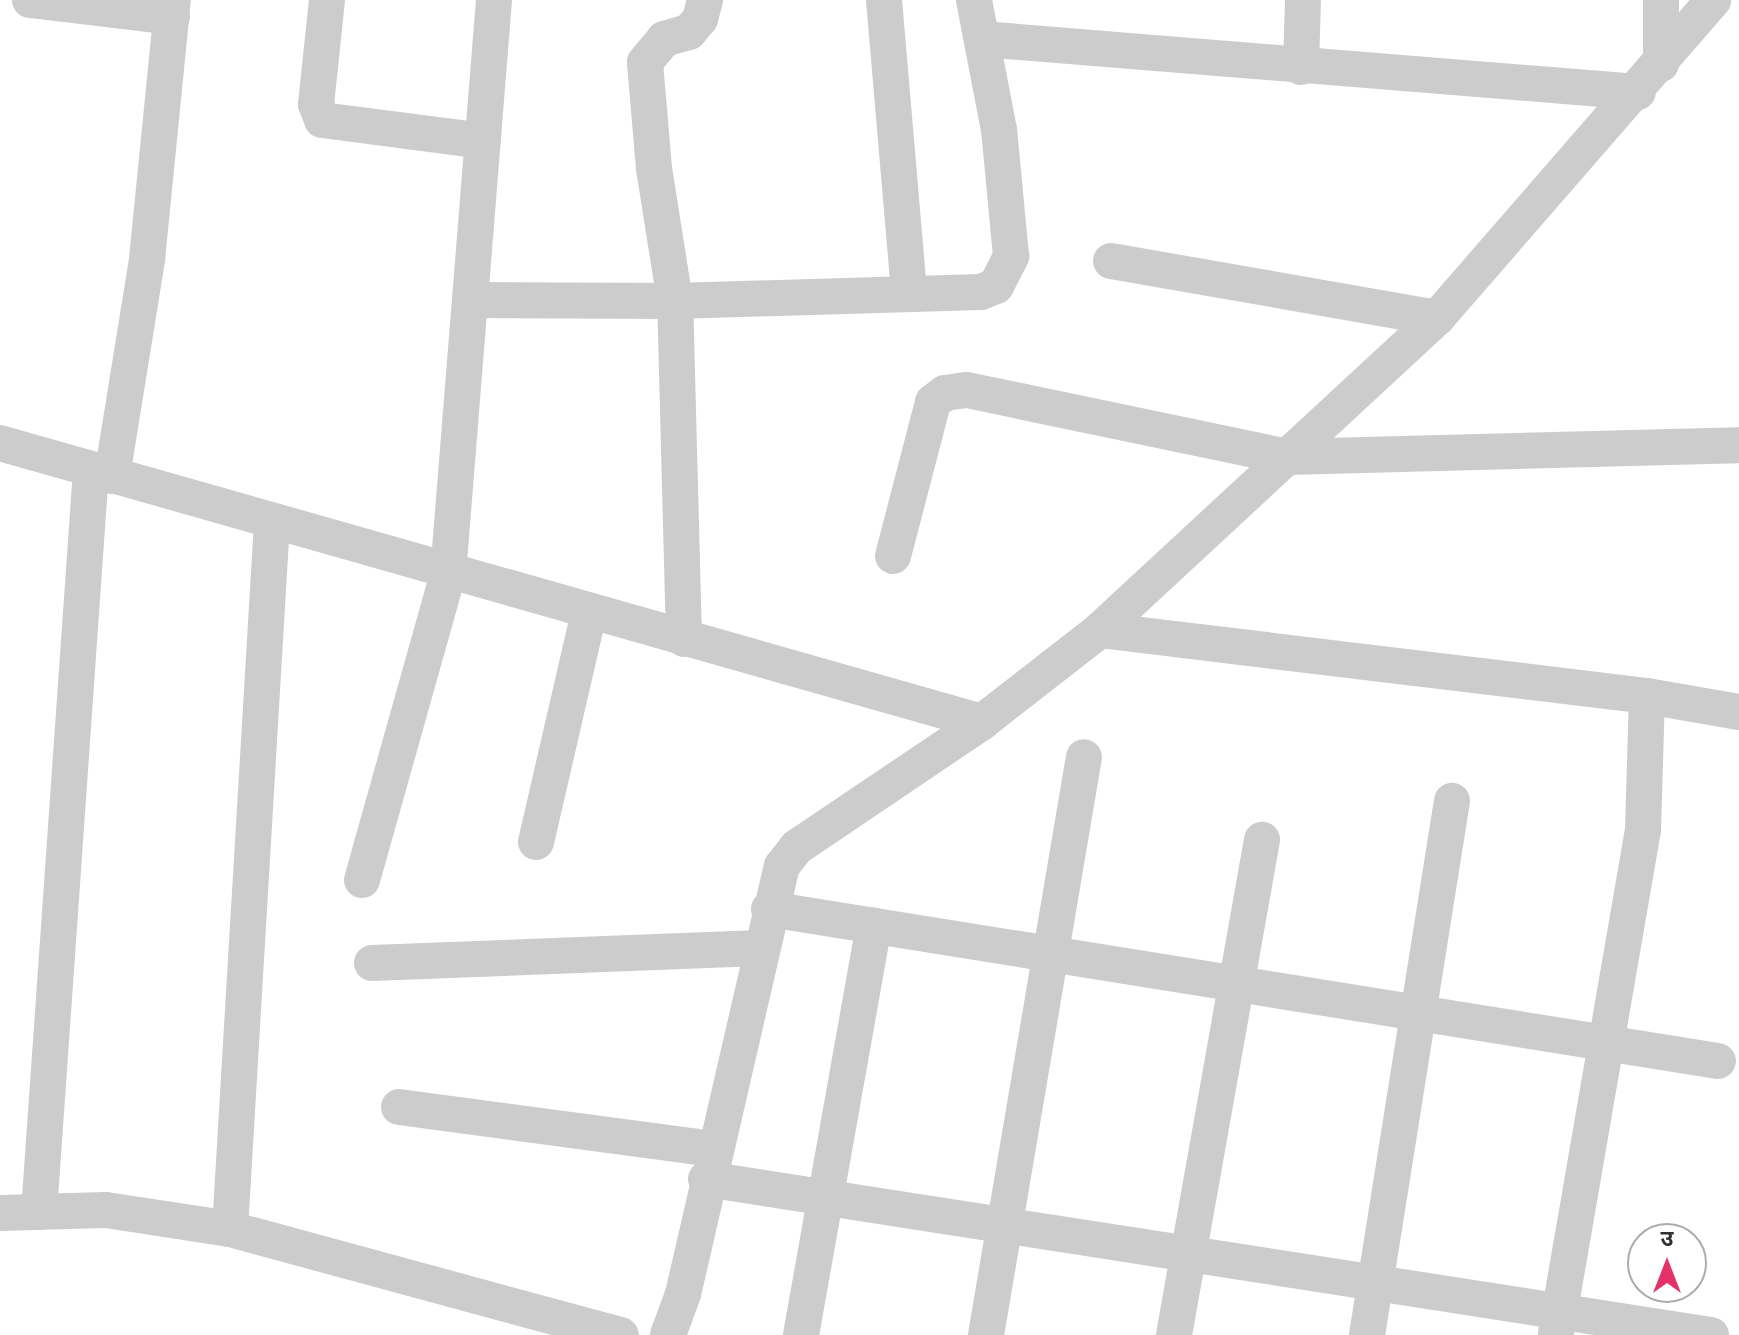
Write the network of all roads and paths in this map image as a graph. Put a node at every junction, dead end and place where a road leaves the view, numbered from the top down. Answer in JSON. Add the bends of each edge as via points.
{"nodes":[{"id":1,"x":327,"y":0,"type":"edge"},
{"id":2,"x":494,"y":0,"type":"edge"},
{"id":3,"x":705,"y":0,"type":"edge"},
{"id":4,"x":884,"y":0,"type":"edge"},
{"id":5,"x":974,"y":0,"type":"edge"},
{"id":6,"x":1303,"y":0,"type":"edge"},
{"id":7,"x":1661,"y":0,"type":"edge"},
{"id":8,"x":1713,"y":0,"type":"edge"},
{"id":9,"x":40,"y":1,"type":"edge"},
{"id":10,"x":172,"y":9,"type":"edge"},
{"id":11,"x":982,"y":39,"type":"junction"},
{"id":12,"x":1301,"y":67,"type":"junction"},
{"id":13,"x":1650,"y":78,"type":"junction"},
{"id":14,"x":483,"y":141,"type":"junction"},
{"id":15,"x":1111,"y":261,"type":"dead end"},
{"id":16,"x":909,"y":294,"type":"junction"},
{"id":17,"x":470,"y":300,"type":"junction"},
{"id":18,"x":675,"y":301,"type":"junction"},
{"id":19,"x":1437,"y":318,"type":"junction"},
{"id":20,"x":0,"y":443,"type":"edge"},
{"id":21,"x":1739,"y":445,"type":"edge"},
{"id":22,"x":1287,"y":457,"type":"junction"},
{"id":23,"x":102,"y":473,"type":"junction"},
{"id":24,"x":272,"y":523,"type":"junction"},
{"id":25,"x":893,"y":556,"type":"dead end"},
{"id":26,"x":448,"y":574,"type":"junction"},
{"id":27,"x":589,"y":613,"type":"junction"},
{"id":28,"x":1100,"y":630,"type":"junction"},
{"id":29,"x":684,"y":639,"type":"junction"},
{"id":30,"x":1647,"y":696,"type":"junction"},
{"id":31,"x":1739,"y":712,"type":"edge"},
{"id":32,"x":982,"y":722,"type":"junction"},
{"id":33,"x":1084,"y":757,"type":"dead end"},
{"id":34,"x":1452,"y":801,"type":"dead end"},
{"id":35,"x":1262,"y":840,"type":"dead end"},
{"id":36,"x":536,"y":842,"type":"dead end"},
{"id":37,"x":362,"y":880,"type":"dead end"},
{"id":38,"x":769,"y":909,"type":"junction"},
{"id":39,"x":874,"y":925,"type":"junction"},
{"id":40,"x":760,"y":948,"type":"junction"},
{"id":41,"x":1052,"y":954,"type":"junction"},
{"id":42,"x":372,"y":963,"type":"dead end"},
{"id":43,"x":1235,"y":984,"type":"junction"},
{"id":44,"x":1420,"y":1013,"type":"junction"},
{"id":45,"x":1604,"y":1043,"type":"junction"},
{"id":46,"x":1718,"y":1061,"type":"dead end"},
{"id":47,"x":399,"y":1107,"type":"dead end"},
{"id":48,"x":710,"y":1164,"type":"junction"},
{"id":49,"x":827,"y":1197,"type":"junction"},
{"id":50,"x":39,"y":1212,"type":"junction"},
{"id":51,"x":0,"y":1213,"type":"edge"},
{"id":52,"x":1006,"y":1226,"type":"junction"},
{"id":53,"x":230,"y":1229,"type":"junction"},
{"id":54,"x":1187,"y":1253,"type":"junction"},
{"id":55,"x":1374,"y":1283,"type":"junction"},
{"id":56,"x":1558,"y":1323,"type":"edge"},
{"id":57,"x":621,"y":1335,"type":"edge"},
{"id":58,"x":668,"y":1335,"type":"edge"},
{"id":59,"x":801,"y":1335,"type":"edge"},
{"id":60,"x":986,"y":1335,"type":"edge"},
{"id":61,"x":1174,"y":1335,"type":"edge"},
{"id":62,"x":1367,"y":1335,"type":"edge"},
{"id":63,"x":1711,"y":1335,"type":"edge"}],
"edges":[{"from":1,"to":14,"type":"street","via":[[316,104],[322,120]]},
{"from":2,"to":14,"type":"street"},
{"from":3,"to":18,"type":"street","via":[[700,19],[689,32],[664,39],[645,62],[654,168]]},
{"from":4,"to":16,"type":"street"},
{"from":5,"to":11,"type":"street"},
{"from":6,"to":12,"type":"street"},
{"from":7,"to":13,"type":"street"},
{"from":8,"to":13,"type":"street"},
{"from":9,"to":10,"type":"street"},
{"from":10,"to":23,"type":"street","via":[[147,259]]},
{"from":11,"to":12,"type":"street"},
{"from":11,"to":16,"type":"street","via":[[999,130],[1011,256],[1006,274],[981,292]]},
{"from":12,"to":13,"type":"street"},
{"from":13,"to":19,"type":"street"},
{"from":14,"to":17,"type":"street"},
{"from":15,"to":19,"type":"street"},
{"from":16,"to":18,"type":"street"},
{"from":17,"to":18,"type":"street"},
{"from":17,"to":26,"type":"street"},
{"from":18,"to":29,"type":"street"},
{"from":19,"to":22,"type":"street"},
{"from":20,"to":23,"type":"street"},
{"from":21,"to":22,"type":"street"},
{"from":22,"to":25,"type":"street","via":[[967,390],[945,393],[933,402],[925,421]]},
{"from":22,"to":28,"type":"street"},
{"from":23,"to":24,"type":"street"},
{"from":23,"to":50,"type":"street"},
{"from":24,"to":26,"type":"street"},
{"from":24,"to":53,"type":"street"},
{"from":26,"to":27,"type":"street"},
{"from":26,"to":37,"type":"street"},
{"from":27,"to":29,"type":"street"},
{"from":27,"to":36,"type":"street"},
{"from":28,"to":30,"type":"street"},
{"from":28,"to":32,"type":"street"},
{"from":29,"to":32,"type":"street"},
{"from":30,"to":31,"type":"street"},
{"from":30,"to":45,"type":"street","via":[[1643,830]]},
{"from":32,"to":38,"type":"street","via":[[797,847],[782,866]]},
{"from":33,"to":41,"type":"street"},
{"from":34,"to":44,"type":"street"},
{"from":35,"to":43,"type":"street"},
{"from":38,"to":39,"type":"street"},
{"from":38,"to":40,"type":"street"},
{"from":39,"to":41,"type":"street"},
{"from":39,"to":49,"type":"street"},
{"from":40,"to":42,"type":"street"},
{"from":40,"to":48,"type":"street"},
{"from":41,"to":43,"type":"street"},
{"from":41,"to":52,"type":"street"},
{"from":43,"to":44,"type":"street"},
{"from":43,"to":54,"type":"street"},
{"from":44,"to":45,"type":"street"},
{"from":44,"to":55,"type":"street"},
{"from":45,"to":46,"type":"street"},
{"from":45,"to":56,"type":"street"},
{"from":47,"to":48,"type":"street"},
{"from":48,"to":49,"type":"street"},
{"from":48,"to":58,"type":"street","via":[[683,1294]]},
{"from":49,"to":52,"type":"street"},
{"from":49,"to":59,"type":"street"},
{"from":50,"to":51,"type":"street"},
{"from":50,"to":53,"type":"street","via":[[120,1211]]},
{"from":52,"to":54,"type":"street"},
{"from":52,"to":60,"type":"street"},
{"from":53,"to":57,"type":"street"},
{"from":54,"to":55,"type":"street"},
{"from":54,"to":61,"type":"street"},
{"from":55,"to":56,"type":"street"},
{"from":55,"to":62,"type":"street"},
{"from":56,"to":63,"type":"street"}]}
